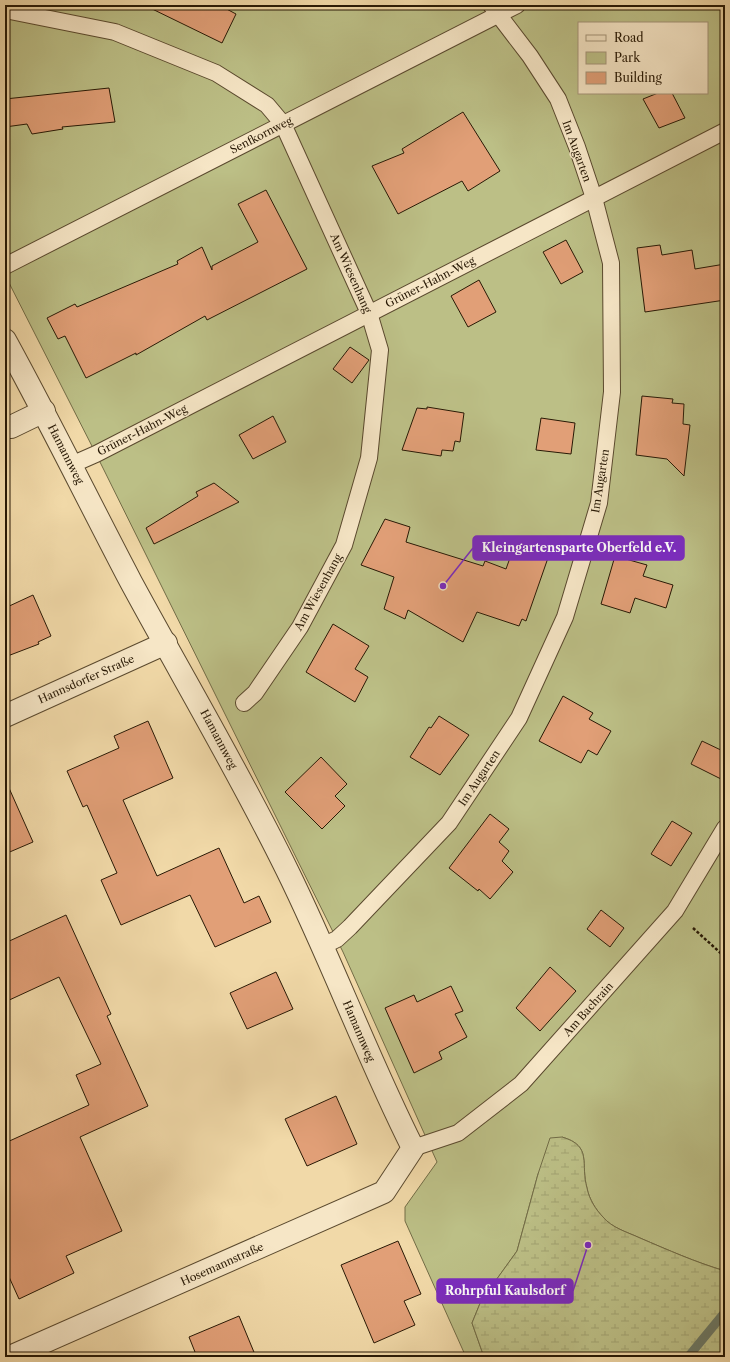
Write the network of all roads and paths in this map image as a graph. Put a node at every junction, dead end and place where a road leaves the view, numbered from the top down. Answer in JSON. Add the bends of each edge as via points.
{"nodes":[{"id":1,"x":517,"y":5,"type":"edge"},
{"id":2,"x":496,"y":9,"type":"edge"},
{"id":3,"x":5,"y":10,"type":"edge"},
{"id":4,"x":283,"y":124,"type":"junction"},
{"id":5,"x":725,"y":131,"type":"edge"},
{"id":6,"x":594,"y":198,"type":"junction"},
{"id":7,"x":5,"y":266,"type":"edge"},
{"id":8,"x":369,"y":313,"type":"junction"},
{"id":9,"x":5,"y":340,"type":"edge"},
{"id":10,"x":44,"y":411,"type":"junction"},
{"id":11,"x":5,"y":425,"type":"edge"},
{"id":12,"x":71,"y":465,"type":"junction"},
{"id":13,"x":166,"y":643,"type":"junction"},
{"id":14,"x":244,"y":703,"type":"dead end"},
{"id":15,"x":5,"y":716,"type":"edge"},
{"id":16,"x":725,"y":828,"type":"edge"},
{"id":17,"x":675,"y":911,"type":"junction"},
{"id":18,"x":323,"y":946,"type":"junction"},
{"id":19,"x":725,"y":957,"type":"edge"},
{"id":20,"x":413,"y":1148,"type":"junction"},
{"id":21,"x":10,"y":1357,"type":"edge"}],
"edges":[{"from":1,"to":2,"type":"lane","name":"Senfkornweg"},
{"from":2,"to":4,"type":"lane","name":"Senfkornweg"},
{"from":2,"to":6,"type":"lane","name":"Im Augarten","via":[[558,100]]},
{"from":3,"to":4,"type":"lane","name":"Am Wiesenhang","via":[[115,32],[216,73],[267,105]]},
{"from":4,"to":7,"type":"lane","name":"Senfkornweg"},
{"from":4,"to":8,"type":"lane","name":"Am Wiesenhang"},
{"from":5,"to":6,"type":"lane","name":"Grüner-Hahn-Weg"},
{"from":6,"to":8,"type":"lane","name":"Grüner-Hahn-Weg"},
{"from":6,"to":18,"type":"lane","name":"Im Augarten","via":[[611,263],[612,392],[599,503],[565,617],[519,718],[448,823],[350,928]]},
{"from":8,"to":12,"type":"lane","name":"Grüner-Hahn-Weg"},
{"from":8,"to":14,"type":"lane","name":"Am Wiesenhang","via":[[380,350],[369,458],[344,545],[300,627],[256,693]]},
{"from":9,"to":10,"type":"street","name":"Hamannweg"},
{"from":10,"to":11,"type":"street","via":[[11,427]]},
{"from":10,"to":12,"type":"street","name":"Hamannweg"},
{"from":12,"to":13,"type":"street","name":"Hamannweg"},
{"from":13,"to":15,"type":"street","name":"Hannsdorfer Straße"},
{"from":13,"to":18,"type":"street","name":"Hamannweg","via":[[212,725]]},
{"from":16,"to":17,"type":"lane","name":"Am Bachrain"},
{"from":17,"to":19,"type":"path"},
{"from":17,"to":20,"type":"lane","name":"Am Bachrain","via":[[520,1084],[458,1133]]},
{"from":18,"to":20,"type":"street","name":"Hamannweg","via":[[390,1103]]},
{"from":20,"to":21,"type":"street","name":"Hosemannstraße","via":[[384,1192]]}]}
